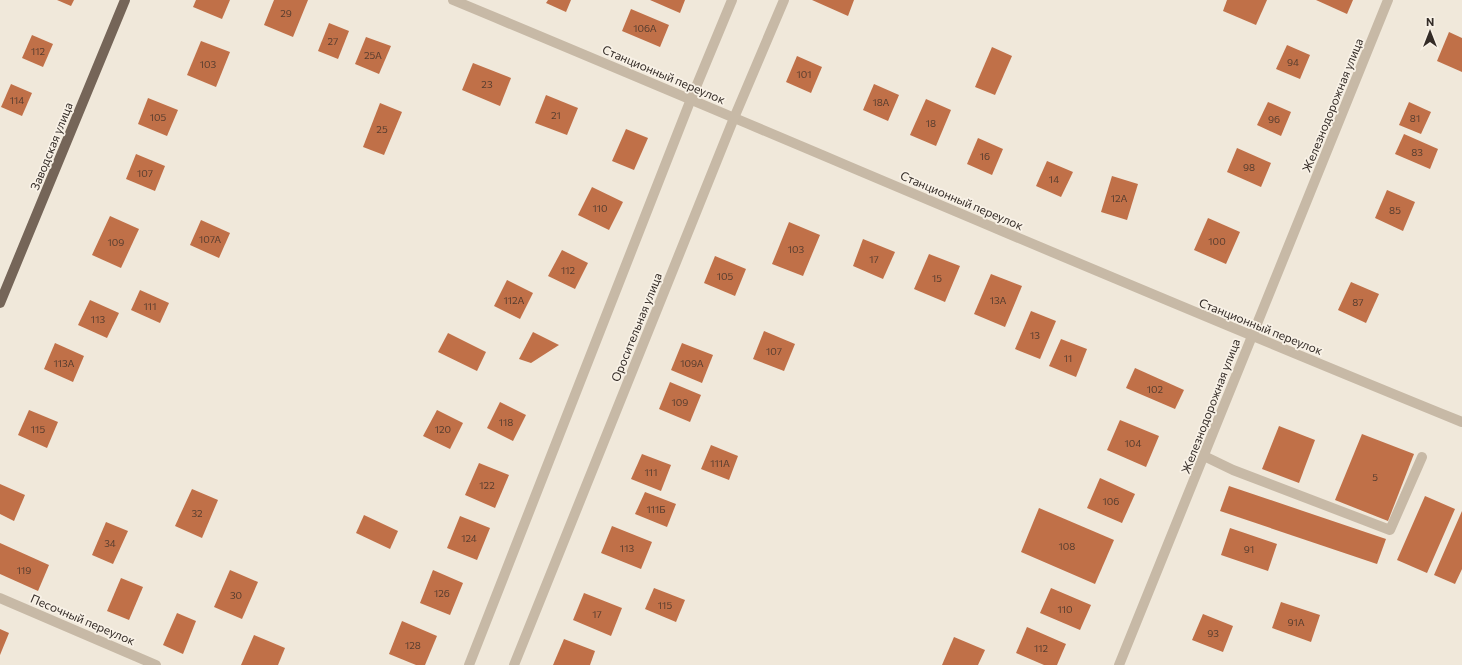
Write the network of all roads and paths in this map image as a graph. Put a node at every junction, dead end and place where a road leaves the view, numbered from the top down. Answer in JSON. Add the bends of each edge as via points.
{"nodes":[{"id":1,"x":125,"y":0,"type":"edge"},
{"id":2,"x":453,"y":0,"type":"edge"},
{"id":3,"x":732,"y":0,"type":"edge"},
{"id":4,"x":784,"y":0,"type":"edge"},
{"id":5,"x":1388,"y":0,"type":"edge"},
{"id":6,"x":691,"y":99,"type":"junction"},
{"id":7,"x":734,"y":118,"type":"junction"},
{"id":8,"x":0,"y":303,"type":"edge"},
{"id":9,"x":1251,"y":336,"type":"junction"},
{"id":10,"x":1462,"y":422,"type":"edge"},
{"id":11,"x":1204,"y":456,"type":"junction"},
{"id":12,"x":1422,"y":457,"type":"dead end"},
{"id":13,"x":0,"y":598,"type":"edge"},
{"id":14,"x":156,"y":665,"type":"edge"},
{"id":15,"x":469,"y":665,"type":"edge"},
{"id":16,"x":514,"y":665,"type":"edge"},
{"id":17,"x":1119,"y":665,"type":"edge"}],
"edges":[{"from":1,"to":8,"type":"main road","name":"Заводская улица"},
{"from":2,"to":6,"type":"street","name":"Станционный переулок"},
{"from":3,"to":6,"type":"street"},
{"from":4,"to":7,"type":"street","name":"Оросительная улица"},
{"from":5,"to":9,"type":"street","name":"Железнодорожная улица"},
{"from":6,"to":7,"type":"street","name":"Станционный переулок"},
{"from":6,"to":15,"type":"street"},
{"from":7,"to":9,"type":"street","name":"Станционный переулок"},
{"from":7,"to":16,"type":"street","name":"Оросительная улица"},
{"from":9,"to":10,"type":"street","name":"Станционный переулок"},
{"from":9,"to":11,"type":"street","name":"Железнодорожная улица"},
{"from":11,"to":12,"type":"street","via":[[1233,470],[1390,530]]},
{"from":11,"to":17,"type":"street","name":"Железнодорожная улица"},
{"from":13,"to":14,"type":"street","name":"Песочный переулок"}]}
